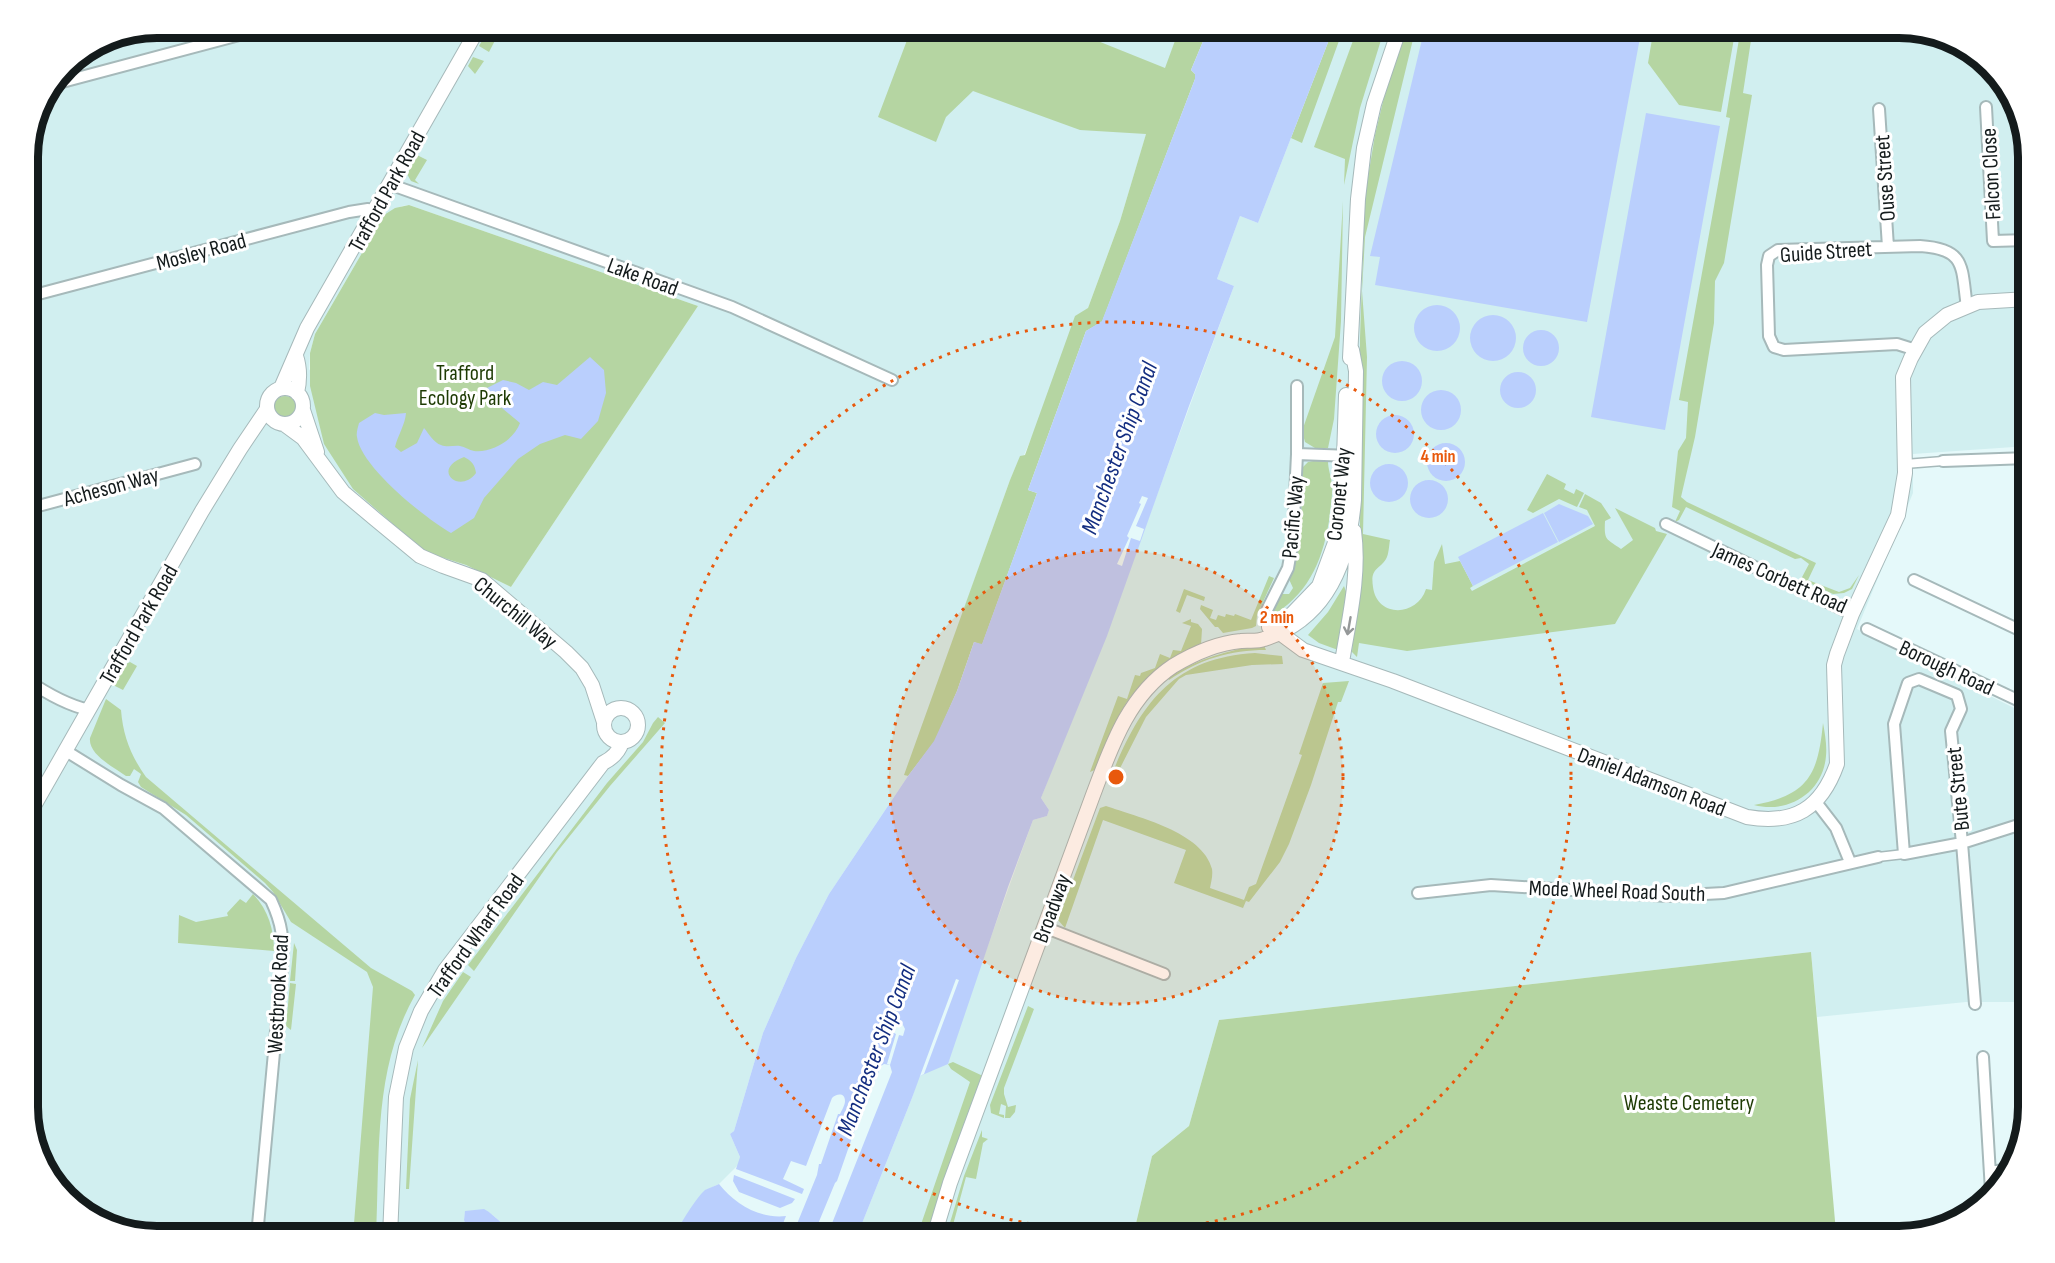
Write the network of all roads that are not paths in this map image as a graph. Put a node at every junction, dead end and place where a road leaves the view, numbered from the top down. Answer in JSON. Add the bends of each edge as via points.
{"nodes":[{"id":1,"x":228,"y":38,"type":"edge"},
{"id":2,"x":473,"y":38,"type":"edge"},
{"id":3,"x":1396,"y":38,"type":"edge"},
{"id":4,"x":64,"y":82,"type":"edge"},
{"id":5,"x":1986,"y":107,"type":"dead end"},
{"id":6,"x":1879,"y":109,"type":"dead end"},
{"id":7,"x":389,"y":184,"type":"junction"},
{"id":8,"x":374,"y":211,"type":"junction"},
{"id":9,"x":2017,"y":240,"type":"edge"},
{"id":10,"x":1888,"y":247,"type":"junction"},
{"id":11,"x":38,"y":294,"type":"edge"},
{"id":12,"x":2017,"y":300,"type":"edge"},
{"id":13,"x":1967,"y":307,"type":"junction"},
{"id":14,"x":1916,"y":350,"type":"junction"},
{"id":15,"x":296,"y":356,"type":"junction"},
{"id":16,"x":892,"y":380,"type":"dead end"},
{"id":17,"x":1297,"y":386,"type":"dead end"},
{"id":18,"x":281,"y":388,"type":"junction"},
{"id":19,"x":297,"y":393,"type":"junction"},
{"id":20,"x":267,"y":409,"type":"junction"},
{"id":21,"x":303,"y":410,"type":"junction"},
{"id":22,"x":280,"y":423,"type":"junction"},
{"id":23,"x":253,"y":432,"type":"junction"},
{"id":24,"x":1297,"y":454,"type":"junction"},
{"id":25,"x":1349,"y":455,"type":"junction"},
{"id":26,"x":318,"y":457,"type":"junction"},
{"id":27,"x":2017,"y":458,"type":"edge"},
{"id":28,"x":1943,"y":461,"type":"joint"},
{"id":29,"x":195,"y":464,"type":"dead end"},
{"id":30,"x":1905,"y":464,"type":"junction"},
{"id":31,"x":38,"y":506,"type":"edge"},
{"id":32,"x":1353,"y":519,"type":"junction"},
{"id":33,"x":1666,"y":524,"type":"dead end"},
{"id":34,"x":1337,"y":576,"type":"junction"},
{"id":35,"x":1914,"y":580,"type":"dead end"},
{"id":36,"x":1319,"y":586,"type":"junction"},
{"id":37,"x":1353,"y":589,"type":"junction"},
{"id":38,"x":1267,"y":610,"type":"dead end"},
{"id":39,"x":1852,"y":614,"type":"junction"},
{"id":40,"x":1279,"y":628,"type":"junction"},
{"id":41,"x":1867,"y":629,"type":"dead end"},
{"id":42,"x":2018,"y":629,"type":"edge"},
{"id":43,"x":1242,"y":641,"type":"joint"},
{"id":44,"x":1342,"y":662,"type":"junction"},
{"id":45,"x":38,"y":688,"type":"edge"},
{"id":46,"x":595,"y":691,"type":"junction"},
{"id":47,"x":2018,"y":700,"type":"edge"},
{"id":48,"x":619,"y":708,"type":"junction"},
{"id":49,"x":89,"y":710,"type":"junction"},
{"id":50,"x":606,"y":729,"type":"junction"},
{"id":51,"x":622,"y":742,"type":"junction"},
{"id":52,"x":66,"y":751,"type":"junction"},
{"id":53,"x":603,"y":763,"type":"junction"},
{"id":54,"x":38,"y":799,"type":"edge"},
{"id":55,"x":1816,"y":801,"type":"junction"},
{"id":56,"x":2018,"y":825,"type":"edge"},
{"id":57,"x":1962,"y":843,"type":"junction"},
{"id":58,"x":1904,"y":854,"type":"junction"},
{"id":59,"x":1878,"y":857,"type":"joint"},
{"id":60,"x":1850,"y":862,"type":"junction"},
{"id":61,"x":1418,"y":894,"type":"dead end"},
{"id":62,"x":1044,"y":927,"type":"junction"},
{"id":63,"x":1164,"y":974,"type":"dead end"},
{"id":64,"x":1975,"y":1004,"type":"dead end"},
{"id":65,"x":1983,"y":1057,"type":"dead end"},
{"id":66,"x":1999,"y":1171,"type":"edge"},
{"id":67,"x":1990,"y":1172,"type":"junction"},
{"id":68,"x":1991,"y":1182,"type":"edge"},
{"id":69,"x":258,"y":1226,"type":"edge"},
{"id":70,"x":390,"y":1226,"type":"edge"},
{"id":71,"x":937,"y":1226,"type":"edge"}],
"edges":[{"from":1,"to":4,"type":"street"},
{"from":2,"to":7,"type":"street","name":"Trafford Park Road"},
{"from":3,"to":25,"type":"street","name":"Coronet Way","via":[[1374,104],[1358,199],[1352,350],[1347,372]]},
{"from":5,"to":9,"type":"street","name":"Falcon Close","via":[[1993,241]]},
{"from":6,"to":10,"type":"street","name":"Ouse Street"},
{"from":7,"to":8,"type":"street","name":"Trafford Park Road"},
{"from":7,"to":16,"type":"street","name":"Lake Road","via":[[732,307]]},
{"from":8,"to":11,"type":"street","name":"Mosley Road","via":[[362,209]]},
{"from":8,"to":15,"type":"street","name":"Trafford Park Road","via":[[307,328]]},
{"from":10,"to":13,"type":"street","name":"Guide Street","via":[[1940,247],[1951,253],[1961,266]]},
{"from":10,"to":14,"type":"street","name":"Guide Street","via":[[1778,250],[1769,256],[1769,336],[1774,347],[1784,350],[1897,344]]},
{"from":12,"to":13,"type":"street","name":"James Corbett Road","via":[[1978,302]]},
{"from":13,"to":14,"type":"street","name":"James Corbett Road","via":[[1932,327]]},
{"from":14,"to":30,"type":"street","name":"James Corbett Road","via":[[1903,377]]},
{"from":15,"to":18,"type":"street","name":"Trafford Park Road"},
{"from":15,"to":19,"type":"street","name":"Trafford Park Road"},
{"from":17,"to":24,"type":"street","name":"Pacific Way"},
{"from":18,"to":19,"type":"street"},
{"from":18,"to":20,"type":"street","via":[[272,394]]},
{"from":19,"to":21,"type":"street"},
{"from":20,"to":22,"type":"street","via":[[272,419]]},
{"from":20,"to":23,"type":"street","name":"Trafford Park Road"},
{"from":21,"to":22,"type":"street","via":[[296,421]]},
{"from":21,"to":26,"type":"street","name":"Churchill Way"},
{"from":22,"to":23,"type":"street"},
{"from":22,"to":26,"type":"street","name":"Churchill Way","via":[[303,438]]},
{"from":23,"to":49,"type":"street","name":"Trafford Park Road","via":[[210,497]]},
{"from":24,"to":25,"type":"street","name":"Pacific Way"},
{"from":24,"to":38,"type":"street","name":"Pacific Way","via":[[1288,568]]},
{"from":25,"to":32,"type":"street","name":"Coronet Way"},
{"from":25,"to":36,"type":"street","name":"Coronet Way","via":[[1336,540]]},
{"from":26,"to":46,"type":"street","name":"Churchill Way","via":[[343,492],[420,556],[482,580],[497,591],[574,660]]},
{"from":27,"to":28,"type":"street"},
{"from":28,"to":30,"type":"street"},
{"from":29,"to":31,"type":"street","name":"Acheson Way"},
{"from":30,"to":39,"type":"street","name":"James Corbett Road","via":[[1898,515]]},
{"from":32,"to":34,"type":"street","name":"Coronet Way"},
{"from":32,"to":37,"type":"street"},
{"from":33,"to":39,"type":"street","name":"James Corbett Road"},
{"from":34,"to":36,"type":"street"},
{"from":34,"to":37,"type":"street"},
{"from":34,"to":40,"type":"street","name":"Coronet Way","via":[[1317,605]]},
{"from":35,"to":42,"type":"street"},
{"from":36,"to":40,"type":"street","name":"Coronet Way"},
{"from":37,"to":44,"type":"street","one_way":true},
{"from":39,"to":55,"type":"street","name":"Daniel Adamson Road","via":[[1834,665],[1837,764]]},
{"from":40,"to":43,"type":"street","name":"Coronet Way","via":[[1253,642]]},
{"from":40,"to":44,"type":"street","name":"Daniel Adamson Road","via":[[1304,650]]},
{"from":41,"to":47,"type":"street","name":"Borough Road"},
{"from":43,"to":62,"type":"street","name":"Broadway","via":[[1189,657],[1162,675],[1138,699],[1112,746]]},
{"from":44,"to":55,"type":"street","name":"Daniel Adamson Road","via":[[1747,817],[1784,819]]},
{"from":45,"to":49,"type":"street"},
{"from":46,"to":48,"type":"street","name":"Churchill Way"},
{"from":46,"to":50,"type":"street","name":"Churchill Way"},
{"from":48,"to":50,"type":"street","via":[[609,712]]},
{"from":48,"to":51,"type":"street","via":[[630,711],[638,724],[636,734]]},
{"from":49,"to":52,"type":"street","name":"Trafford Park Road"},
{"from":50,"to":51,"type":"street"},
{"from":50,"to":53,"type":"street","name":"Trafford Wharf Road"},
{"from":51,"to":53,"type":"street","name":"Trafford Wharf Road","via":[[612,758]]},
{"from":52,"to":54,"type":"street","name":"Trafford Park Road"},
{"from":52,"to":69,"type":"street","name":"Westbrook Road","via":[[163,808],[271,900],[277,913],[283,930],[282,966]]},
{"from":53,"to":70,"type":"street","name":"Trafford Wharf Road","via":[[446,970],[421,1011],[406,1048],[396,1097]]},
{"from":55,"to":60,"type":"street","via":[[1836,828]]},
{"from":56,"to":57,"type":"street"},
{"from":57,"to":58,"type":"street"},
{"from":57,"to":58,"type":"street","name":"Bute Street","via":[[1951,731],[1961,709],[1957,695],[1919,680],[1908,683],[1894,724]]},
{"from":57,"to":64,"type":"street","name":"Bute Street"},
{"from":58,"to":59,"type":"street"},
{"from":59,"to":60,"type":"street","name":"Mode Wheel Road South"},
{"from":60,"to":61,"type":"street","name":"Mode Wheel Road South","via":[[1724,893],[1667,896],[1491,885]]},
{"from":62,"to":63,"type":"street"},
{"from":62,"to":71,"type":"street","name":"Broadway"},
{"from":65,"to":67,"type":"street"},
{"from":66,"to":67,"type":"street"},
{"from":67,"to":68,"type":"street"}]}
